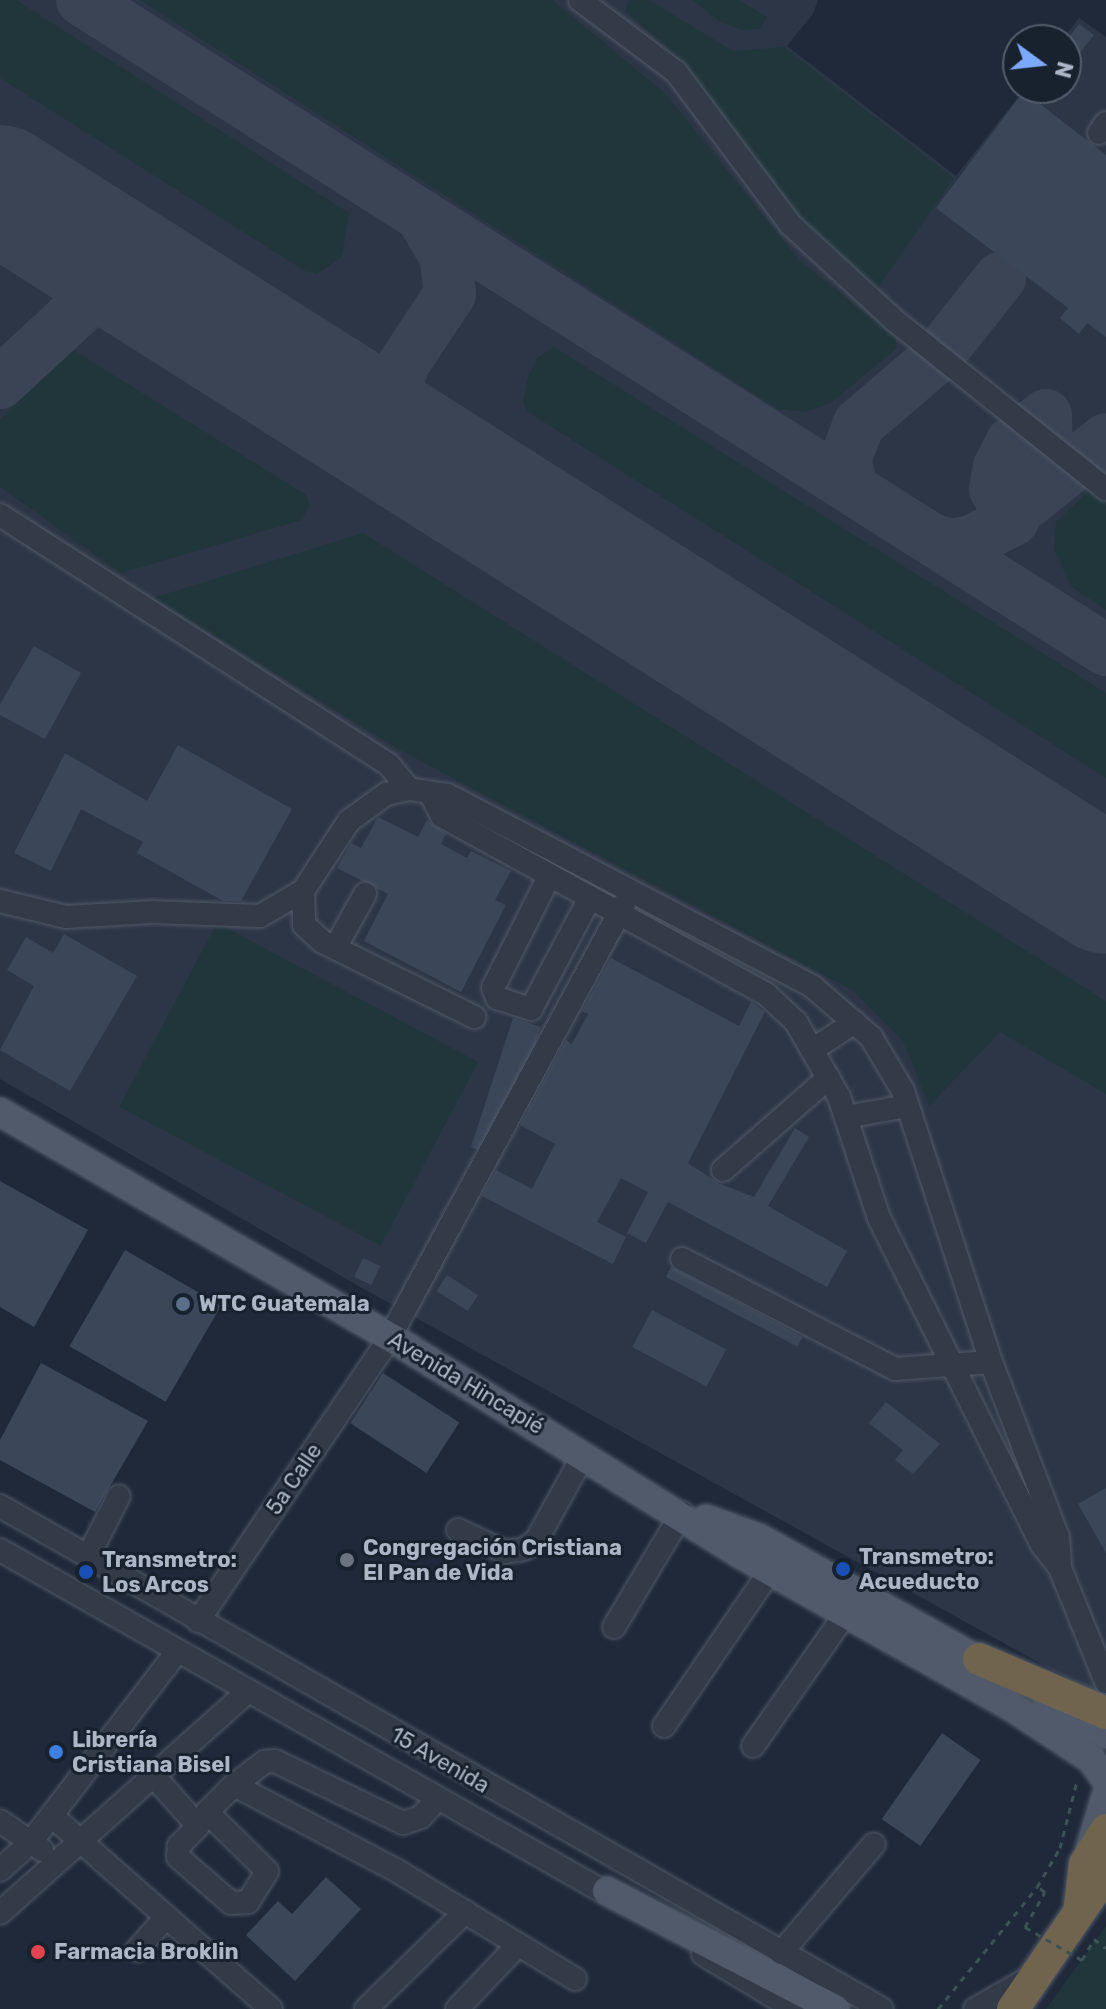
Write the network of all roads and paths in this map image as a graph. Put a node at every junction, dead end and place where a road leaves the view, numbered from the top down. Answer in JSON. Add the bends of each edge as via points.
{"nodes":[{"id":1,"x":580,"y":0,"type":"edge"},
{"id":2,"x":1106,"y":489,"type":"edge"},
{"id":3,"x":0,"y":515,"type":"edge"},
{"id":4,"x":420,"y":792,"type":"junction"},
{"id":5,"x":549,"y":877,"type":"junction"},
{"id":6,"x":632,"y":890,"type":"junction"},
{"id":7,"x":303,"y":891,"type":"junction"},
{"id":8,"x":365,"y":894,"type":"dead end"},
{"id":9,"x":589,"y":900,"type":"junction"},
{"id":10,"x":0,"y":901,"type":"edge"},
{"id":11,"x":618,"y":916,"type":"junction"},
{"id":12,"x":335,"y":948,"type":"junction"},
{"id":13,"x":474,"y":1017,"type":"dead end"},
{"id":14,"x":855,"y":1022,"type":"junction"},
{"id":15,"x":812,"y":1050,"type":"junction"},
{"id":16,"x":828,"y":1078,"type":"junction"},
{"id":17,"x":907,"y":1106,"type":"junction"},
{"id":18,"x":0,"y":1112,"type":"edge"},
{"id":19,"x":846,"y":1117,"type":"junction"},
{"id":20,"x":723,"y":1170,"type":"dead end"},
{"id":21,"x":682,"y":1259,"type":"dead end"},
{"id":22,"x":390,"y":1337,"type":"junction"},
{"id":23,"x":991,"y":1362,"type":"junction"},
{"id":24,"x":957,"y":1366,"type":"junction"},
{"id":25,"x":584,"y":1454,"type":"junction"},
{"id":26,"x":119,"y":1496,"type":"dead end"},
{"id":27,"x":0,"y":1506,"type":"edge"},
{"id":28,"x":682,"y":1513,"type":"junction"},
{"id":29,"x":458,"y":1530,"type":"dead end"},
{"id":30,"x":0,"y":1550,"type":"edge"},
{"id":31,"x":88,"y":1557,"type":"junction"},
{"id":32,"x":1060,"y":1568,"type":"junction"},
{"id":33,"x":770,"y":1571,"type":"junction"},
{"id":34,"x":846,"y":1613,"type":"junction"},
{"id":35,"x":198,"y":1621,"type":"junction"},
{"id":36,"x":614,"y":1627,"type":"dead end"},
{"id":37,"x":177,"y":1652,"type":"junction"},
{"id":38,"x":979,"y":1659,"type":"junction"},
{"id":39,"x":1106,"y":1682,"type":"edge"},
{"id":40,"x":247,"y":1692,"type":"junction"},
{"id":41,"x":1106,"y":1713,"type":"edge"},
{"id":42,"x":664,"y":1726,"type":"dead end"},
{"id":43,"x":1106,"y":1734,"type":"edge"},
{"id":44,"x":753,"y":1746,"type":"dead end"},
{"id":45,"x":1086,"y":1756,"type":"junction"},
{"id":46,"x":152,"y":1774,"type":"junction"},
{"id":47,"x":1106,"y":1780,"type":"edge"},
{"id":48,"x":234,"y":1785,"type":"junction"},
{"id":49,"x":1106,"y":1796,"type":"edge"},
{"id":50,"x":438,"y":1798,"type":"junction"},
{"id":51,"x":52,"y":1816,"type":"junction"},
{"id":52,"x":0,"y":1821,"type":"edge"},
{"id":53,"x":1106,"y":1830,"type":"edge"},
{"id":54,"x":80,"y":1840,"type":"junction"},
{"id":55,"x":31,"y":1842,"type":"junction"},
{"id":56,"x":874,"y":1844,"type":"dead end"},
{"id":57,"x":56,"y":1862,"type":"junction"},
{"id":58,"x":1096,"y":1869,"type":"edge"},
{"id":59,"x":0,"y":1870,"type":"edge"},
{"id":60,"x":1037,"y":1887,"type":"junction"},
{"id":61,"x":607,"y":1891,"type":"junction"},
{"id":62,"x":465,"y":1912,"type":"junction"},
{"id":63,"x":0,"y":1913,"type":"edge"},
{"id":64,"x":166,"y":1917,"type":"junction"},
{"id":65,"x":517,"y":1946,"type":"junction"},
{"id":66,"x":1106,"y":1948,"type":"edge"},
{"id":67,"x":137,"y":1950,"type":"dead end"},
{"id":68,"x":781,"y":1953,"type":"junction"},
{"id":69,"x":1032,"y":1976,"type":"junction"},
{"id":70,"x":575,"y":1979,"type":"dead end"},
{"id":71,"x":271,"y":2009,"type":"edge"},
{"id":72,"x":366,"y":2009,"type":"edge"},
{"id":73,"x":457,"y":2009,"type":"edge"},
{"id":74,"x":794,"y":2009,"type":"edge"},
{"id":75,"x":835,"y":2009,"type":"edge"},
{"id":76,"x":882,"y":2009,"type":"edge"},
{"id":77,"x":938,"y":2009,"type":"edge"},
{"id":78,"x":975,"y":2009,"type":"edge"},
{"id":79,"x":1004,"y":2009,"type":"edge"},
{"id":80,"x":1013,"y":2009,"type":"edge"}],
"edges":[{"from":1,"to":2,"type":"street","via":[[676,72],[790,224],[813,246],[894,320]]},
{"from":3,"to":4,"type":"street","via":[[389,765]]},
{"from":4,"to":5,"type":"street","via":[[442,816]]},
{"from":4,"to":6,"type":"street","via":[[448,795]]},
{"from":4,"to":7,"type":"street","via":[[386,794],[349,821]]},
{"from":5,"to":9,"type":"street"},
{"from":5,"to":9,"type":"street","via":[[493,988],[497,998],[531,1009]]},
{"from":6,"to":11,"type":"street","name":"5a Calle"},
{"from":6,"to":14,"type":"street","via":[[813,987]]},
{"from":7,"to":10,"type":"street","via":[[260,916],[233,918],[152,912],[66,917]]},
{"from":7,"to":12,"type":"street","via":[[304,925]]},
{"from":8,"to":12,"type":"street"},
{"from":9,"to":11,"type":"street"},
{"from":11,"to":15,"type":"street","via":[[766,994],[796,1022]]},
{"from":11,"to":22,"type":"street","name":"5a Calle"},
{"from":12,"to":13,"type":"street"},
{"from":14,"to":15,"type":"street"},
{"from":14,"to":17,"type":"street","via":[[871,1037]]},
{"from":15,"to":16,"type":"street"},
{"from":16,"to":19,"type":"street"},
{"from":16,"to":20,"type":"street"},
{"from":17,"to":19,"type":"street"},
{"from":17,"to":23,"type":"street"},
{"from":18,"to":22,"type":"main road","name":"Avenida Hincapié"},
{"from":19,"to":24,"type":"street","via":[[879,1218]]},
{"from":21,"to":24,"type":"street","via":[[895,1369]]},
{"from":22,"to":25,"type":"main road","name":"Avenida Hincapié"},
{"from":22,"to":35,"type":"street","name":"5a Calle"},
{"from":23,"to":24,"type":"street"},
{"from":23,"to":32,"type":"street","via":[[1058,1537]]},
{"from":24,"to":32,"type":"street","via":[[1042,1545]]},
{"from":25,"to":28,"type":"main road","name":"Avenida Hincapié"},
{"from":25,"to":29,"type":"street","via":[[536,1541],[524,1549],[505,1552]]},
{"from":26,"to":31,"type":"street"},
{"from":27,"to":31,"type":"street","name":"15 Avenida"},
{"from":28,"to":33,"type":"main road","name":"Avenida Hincapié"},
{"from":28,"to":36,"type":"street"},
{"from":28,"to":38,"type":"main road","name":"Avenida Hincapié","via":[[759,1538]]},
{"from":30,"to":37,"type":"street","name":"15 Avenida"},
{"from":31,"to":35,"type":"street","name":"15 Avenida"},
{"from":32,"to":39,"type":"street"},
{"from":33,"to":34,"type":"main road","name":"Avenida Hincapié"},
{"from":33,"to":42,"type":"street"},
{"from":34,"to":44,"type":"street"},
{"from":34,"to":45,"type":"main road","name":"Avenida Hincapié","via":[[1012,1707]]},
{"from":35,"to":68,"type":"street","name":"15 Avenida"},
{"from":37,"to":40,"type":"street","name":"15 Avenida"},
{"from":37,"to":51,"type":"street"},
{"from":38,"to":41,"type":"highway"},
{"from":38,"to":43,"type":"main road","name":"Avenida Hincapié"},
{"from":40,"to":46,"type":"street"},
{"from":40,"to":50,"type":"street","name":"15 Avenida"},
{"from":45,"to":47,"type":"main road","name":"Avenida Hincapié"},
{"from":45,"to":60,"type":"path","via":[[1060,1848]]},
{"from":46,"to":48,"type":"street","via":[[202,1819]]},
{"from":46,"to":54,"type":"street"},
{"from":48,"to":50,"type":"street","via":[[265,1762],[275,1761],[403,1823],[421,1817]]},
{"from":48,"to":62,"type":"street"},
{"from":49,"to":58,"type":"main road"},
{"from":50,"to":61,"type":"street","name":"15 Avenida"},
{"from":51,"to":54,"type":"street"},
{"from":51,"to":55,"type":"street"},
{"from":52,"to":55,"type":"street"},
{"from":53,"to":58,"type":"highway"},
{"from":54,"to":57,"type":"street"},
{"from":54,"to":64,"type":"street"},
{"from":55,"to":57,"type":"street"},
{"from":55,"to":59,"type":"street"},
{"from":56,"to":68,"type":"street"},
{"from":57,"to":63,"type":"street"},
{"from":58,"to":69,"type":"highway","via":[[1080,1909]]},
{"from":60,"to":66,"type":"path","bridge":true,"via":[[1045,1892],[1025,1927],[1082,1960],[1094,1939]]},
{"from":60,"to":77,"type":"path"},
{"from":61,"to":74,"type":"street","name":"15 Avenida"},
{"from":61,"to":75,"type":"main road"},
{"from":62,"to":65,"type":"street"},
{"from":62,"to":72,"type":"street"},
{"from":64,"to":67,"type":"street"},
{"from":64,"to":71,"type":"street"},
{"from":65,"to":70,"type":"street"},
{"from":65,"to":73,"type":"street"},
{"from":68,"to":76,"type":"street","name":"15 Avenida"},
{"from":69,"to":78,"type":"street"},
{"from":69,"to":79,"type":"main road"},
{"from":69,"to":80,"type":"highway"}]}
